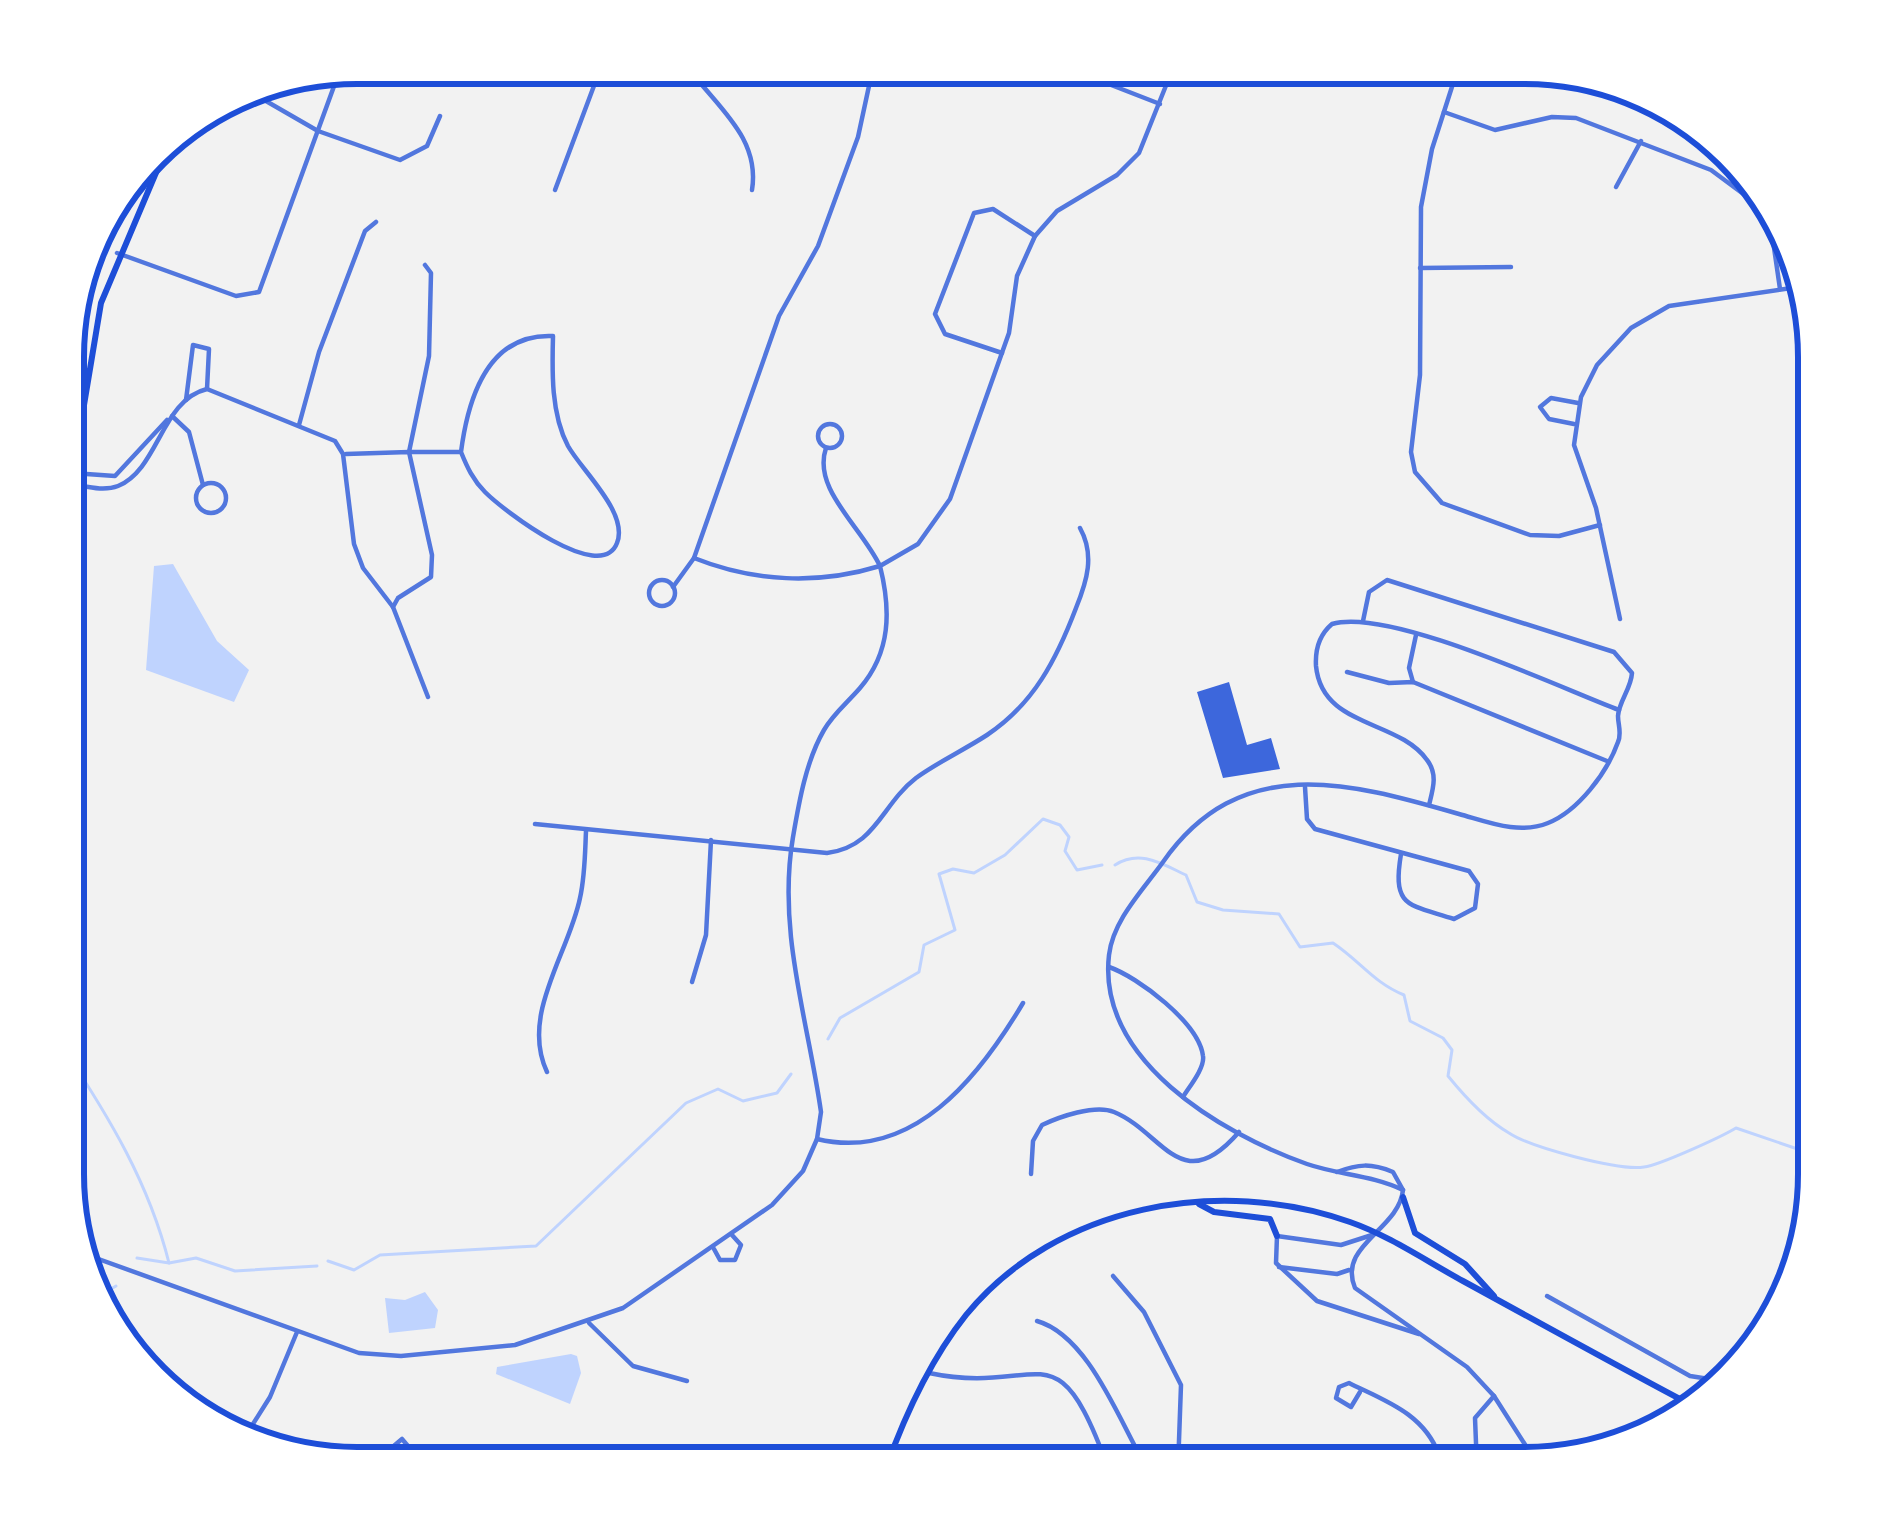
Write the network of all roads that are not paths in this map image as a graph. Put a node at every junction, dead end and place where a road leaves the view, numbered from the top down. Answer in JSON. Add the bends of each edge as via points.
{"nodes":[{"id":1,"x":595,"y":84,"type":"edge"},
{"id":2,"x":701,"y":84,"type":"edge"},
{"id":3,"x":869,"y":84,"type":"edge"},
{"id":4,"x":335,"y":85,"type":"edge"},
{"id":5,"x":1110,"y":85,"type":"edge"},
{"id":6,"x":1167,"y":85,"type":"edge"},
{"id":7,"x":1452,"y":85,"type":"edge"},
{"id":8,"x":264,"y":101,"type":"edge"},
{"id":9,"x":1160,"y":104,"type":"junction"},
{"id":10,"x":1444,"y":112,"type":"junction"},
{"id":11,"x":440,"y":116,"type":"dead end"},
{"id":12,"x":318,"y":131,"type":"junction"},
{"id":13,"x":1641,"y":141,"type":"junction"},
{"id":14,"x":152,"y":178,"type":"edge"},
{"id":15,"x":1616,"y":187,"type":"dead end"},
{"id":16,"x":555,"y":190,"type":"dead end"},
{"id":17,"x":752,"y":190,"type":"dead end"},
{"id":18,"x":1742,"y":191,"type":"edge"},
{"id":19,"x":376,"y":222,"type":"dead end"},
{"id":20,"x":1035,"y":236,"type":"junction"},
{"id":21,"x":1776,"y":251,"type":"edge"},
{"id":22,"x":117,"y":253,"type":"junction"},
{"id":23,"x":425,"y":265,"type":"dead end"},
{"id":24,"x":1511,"y":267,"type":"dead end"},
{"id":25,"x":1420,"y":268,"type":"junction"},
{"id":26,"x":1789,"y":288,"type":"edge"},
{"id":27,"x":1780,"y":289,"type":"junction"},
{"id":28,"x":1003,"y":353,"type":"junction"},
{"id":29,"x":207,"y":389,"type":"junction"},
{"id":30,"x":84,"y":397,"type":"edge"},
{"id":31,"x":186,"y":400,"type":"junction"},
{"id":32,"x":1579,"y":404,"type":"junction"},
{"id":33,"x":172,"y":416,"type":"junction"},
{"id":34,"x":1574,"y":424,"type":"junction"},
{"id":35,"x":299,"y":425,"type":"junction"},
{"id":36,"x":826,"y":448,"type":"junction"},
{"id":37,"x":409,"y":452,"type":"junction"},
{"id":38,"x":461,"y":452,"type":"junction"},
{"id":39,"x":343,"y":454,"type":"junction"},
{"id":40,"x":84,"y":474,"type":"edge"},
{"id":41,"x":203,"y":485,"type":"junction"},
{"id":42,"x":84,"y":486,"type":"edge"},
{"id":43,"x":1600,"y":525,"type":"junction"},
{"id":44,"x":1080,"y":529,"type":"dead end"},
{"id":45,"x":694,"y":558,"type":"junction"},
{"id":46,"x":880,"y":566,"type":"junction"},
{"id":47,"x":674,"y":587,"type":"junction"},
{"id":48,"x":393,"y":607,"type":"junction"},
{"id":49,"x":1620,"y":619,"type":"dead end"},
{"id":50,"x":1363,"y":621,"type":"junction"},
{"id":51,"x":1416,"y":633,"type":"junction"},
{"id":52,"x":1347,"y":672,"type":"dead end"},
{"id":53,"x":1413,"y":682,"type":"junction"},
{"id":54,"x":428,"y":697,"type":"dead end"},
{"id":55,"x":1619,"y":710,"type":"junction"},
{"id":56,"x":1607,"y":761,"type":"junction"},
{"id":57,"x":1305,"y":787,"type":"junction"},
{"id":58,"x":1430,"y":805,"type":"junction"},
{"id":59,"x":536,"y":824,"type":"dead end"},
{"id":60,"x":586,"y":832,"type":"junction"},
{"id":61,"x":712,"y":840,"type":"junction"},
{"id":62,"x":791,"y":851,"type":"junction"},
{"id":63,"x":1401,"y":854,"type":"junction"},
{"id":64,"x":1108,"y":967,"type":"junction"},
{"id":65,"x":692,"y":982,"type":"dead end"},
{"id":66,"x":1023,"y":1003,"type":"dead end"},
{"id":67,"x":547,"y":1072,"type":"dead end"},
{"id":68,"x":1183,"y":1097,"type":"junction"},
{"id":69,"x":1239,"y":1132,"type":"junction"},
{"id":70,"x":817,"y":1139,"type":"junction"},
{"id":71,"x":1336,"y":1172,"type":"junction"},
{"id":72,"x":1031,"y":1174,"type":"dead end"},
{"id":73,"x":1403,"y":1194,"type":"junction"},
{"id":74,"x":1196,"y":1202,"type":"junction"},
{"id":75,"x":1376,"y":1233,"type":"junction"},
{"id":76,"x":733,"y":1235,"type":"junction"},
{"id":77,"x":1277,"y":1236,"type":"junction"},
{"id":78,"x":1341,"y":1246,"type":"junction"},
{"id":79,"x":714,"y":1249,"type":"junction"},
{"id":80,"x":1354,"y":1257,"type":"junction"},
{"id":81,"x":98,"y":1259,"type":"edge"},
{"id":82,"x":1279,"y":1267,"type":"junction"},
{"id":83,"x":1349,"y":1270,"type":"junction"},
{"id":84,"x":1114,"y":1276,"type":"dead end"},
{"id":85,"x":1547,"y":1296,"type":"dead end"},
{"id":86,"x":1497,"y":1299,"type":"junction"},
{"id":87,"x":1037,"y":1321,"type":"dead end"},
{"id":88,"x":590,"y":1323,"type":"junction"},
{"id":89,"x":297,"y":1332,"type":"junction"},
{"id":90,"x":1424,"y":1335,"type":"junction"},
{"id":91,"x":929,"y":1373,"type":"junction"},
{"id":92,"x":1710,"y":1374,"type":"edge"},
{"id":93,"x":687,"y":1381,"type":"dead end"},
{"id":94,"x":1360,"y":1392,"type":"junction"},
{"id":95,"x":1494,"y":1396,"type":"junction"},
{"id":96,"x":1679,"y":1399,"type":"edge"},
{"id":97,"x":252,"y":1426,"type":"edge"},
{"id":98,"x":896,"y":1446,"type":"edge"},
{"id":99,"x":1100,"y":1447,"type":"edge"},
{"id":100,"x":1137,"y":1447,"type":"edge"},
{"id":101,"x":1179,"y":1447,"type":"edge"},
{"id":102,"x":1436,"y":1447,"type":"edge"},
{"id":103,"x":1476,"y":1447,"type":"edge"},
{"id":104,"x":1526,"y":1447,"type":"edge"}],
"edges":[{"from":1,"to":16,"type":"street"},
{"from":2,"to":17,"type":"street","via":[[748,145]]},
{"from":3,"to":45,"type":"street","via":[[818,246],[778,316]]},
{"from":4,"to":12,"type":"street"},
{"from":5,"to":9,"type":"street"},
{"from":6,"to":9,"type":"street"},
{"from":7,"to":10,"type":"street"},
{"from":8,"to":12,"type":"street"},
{"from":9,"to":20,"type":"street","via":[[1128,166],[1057,211]]},
{"from":10,"to":13,"type":"street","via":[[1495,130],[1563,116]]},
{"from":10,"to":25,"type":"street","via":[[1421,207]]},
{"from":11,"to":12,"type":"street","via":[[418,155],[394,159]]},
{"from":12,"to":22,"type":"street","via":[[263,285],[251,297]]},
{"from":13,"to":15,"type":"street"},
{"from":13,"to":18,"type":"street"},
{"from":14,"to":22,"type":"main road"},
{"from":19,"to":35,"type":"street","via":[[365,231],[319,352]]},
{"from":20,"to":28,"type":"street","via":[[1017,276]]},
{"from":20,"to":28,"type":"street","via":[[993,209],[974,213],[935,314],[945,334]]},
{"from":21,"to":27,"type":"street"},
{"from":22,"to":30,"type":"main road"},
{"from":23,"to":37,"type":"street","via":[[429,356]]},
{"from":24,"to":25,"type":"street"},
{"from":25,"to":43,"type":"street","via":[[1415,472],[1442,503],[1530,535]]},
{"from":26,"to":27,"type":"street"},
{"from":27,"to":32,"type":"street","via":[[1650,315],[1612,345]]},
{"from":28,"to":46,"type":"street","via":[[938,521]]},
{"from":29,"to":31,"type":"street"},
{"from":29,"to":31,"type":"street","via":[[209,349],[193,345]]},
{"from":29,"to":35,"type":"street"},
{"from":31,"to":33,"type":"street"},
{"from":32,"to":34,"type":"street"},
{"from":32,"to":34,"type":"street","via":[[1551,398],[1540,407],[1549,419]]},
{"from":33,"to":40,"type":"street","via":[[115,476]]},
{"from":33,"to":41,"type":"street","via":[[189,432]]},
{"from":33,"to":42,"type":"street","via":[[128,480]]},
{"from":34,"to":43,"type":"street","via":[[1576,459]]},
{"from":35,"to":39,"type":"street","via":[[335,441]]},
{"from":36,"to":36,"type":"street","via":[[842,440],[832,424],[818,431]]},
{"from":36,"to":46,"type":"street","via":[[825,485]]},
{"from":37,"to":38,"type":"street"},
{"from":37,"to":39,"type":"street"},
{"from":37,"to":48,"type":"street","via":[[431,578]]},
{"from":38,"to":38,"type":"street","via":[[486,494],[572,551],[591,560],[618,543],[619,525],[567,444],[552,380],[553,336],[514,341],[492,358]]},
{"from":39,"to":48,"type":"street","via":[[354,544]]},
{"from":41,"to":41,"type":"street","via":[[197,504],[220,511],[224,490]]},
{"from":43,"to":49,"type":"street"},
{"from":44,"to":62,"type":"street","via":[[1089,554],[1084,586],[1048,673],[1021,707],[913,780],[860,843],[827,854]]},
{"from":45,"to":46,"type":"street","via":[[754,578]]},
{"from":45,"to":47,"type":"street"},
{"from":46,"to":62,"type":"street","via":[[889,617],[883,649],[818,743]]},
{"from":47,"to":47,"type":"street","via":[[670,603],[650,599],[656,581]]},
{"from":48,"to":54,"type":"street"},
{"from":50,"to":51,"type":"street"},
{"from":50,"to":55,"type":"street","via":[[1369,592],[1387,580],[1601,646],[1623,658],[1632,682]]},
{"from":50,"to":58,"type":"street","via":[[1338,622],[1322,634],[1321,686],[1344,712],[1426,757],[1434,777]]},
{"from":51,"to":53,"type":"street"},
{"from":51,"to":55,"type":"street"},
{"from":52,"to":53,"type":"street"},
{"from":53,"to":56,"type":"street"},
{"from":55,"to":56,"type":"street","via":[[1619,742]]},
{"from":56,"to":58,"type":"street","via":[[1574,808],[1539,826],[1504,826]]},
{"from":57,"to":58,"type":"street"},
{"from":57,"to":63,"type":"street","via":[[1306,819],[1315,830]]},
{"from":57,"to":64,"type":"street","via":[[1230,797],[1181,836],[1114,933]]},
{"from":59,"to":60,"type":"street"},
{"from":60,"to":61,"type":"street"},
{"from":60,"to":67,"type":"street","via":[[580,898],[542,1013]]},
{"from":61,"to":62,"type":"street"},
{"from":61,"to":65,"type":"street","via":[[709,914]]},
{"from":62,"to":70,"type":"street","via":[[790,940],[820,1112]]},
{"from":63,"to":63,"type":"street","via":[[1474,876],[1475,908],[1460,919],[1404,901],[1396,887]]},
{"from":64,"to":68,"type":"street","via":[[1107,997],[1119,1024]]},
{"from":64,"to":68,"type":"street","via":[[1156,993],[1199,1046],[1202,1064]]},
{"from":66,"to":70,"type":"street","via":[[986,1060],[922,1122],[860,1146]]},
{"from":68,"to":69,"type":"street"},
{"from":69,"to":71,"type":"street"},
{"from":69,"to":72,"type":"street","via":[[1212,1155],[1180,1158],[1121,1115],[1094,1109],[1042,1125]]},
{"from":70,"to":76,"type":"street","via":[[786,1193]]},
{"from":71,"to":73,"type":"street","via":[[1380,1179]]},
{"from":71,"to":73,"type":"street","via":[[1379,1166],[1399,1178]]},
{"from":73,"to":75,"type":"street"},
{"from":73,"to":86,"type":"main road","via":[[1415,1233],[1476,1274]]},
{"from":74,"to":75,"type":"main road","via":[[1282,1204]]},
{"from":74,"to":77,"type":"main road","via":[[1270,1219]]},
{"from":74,"to":91,"type":"main road","via":[[1119,1216],[1053,1245],[968,1312]]},
{"from":75,"to":78,"type":"street"},
{"from":75,"to":80,"type":"street"},
{"from":75,"to":86,"type":"main road"},
{"from":76,"to":79,"type":"street"},
{"from":76,"to":79,"type":"street","via":[[741,1244],[735,1260],[719,1260]]},
{"from":77,"to":78,"type":"street"},
{"from":77,"to":82,"type":"street"},
{"from":78,"to":80,"type":"street"},
{"from":79,"to":88,"type":"street"},
{"from":80,"to":83,"type":"street"},
{"from":81,"to":89,"type":"street"},
{"from":82,"to":83,"type":"street"},
{"from":82,"to":90,"type":"street","via":[[1316,1300]]},
{"from":83,"to":90,"type":"street","via":[[1359,1293]]},
{"from":84,"to":101,"type":"street","via":[[1144,1312],[1180,1385]]},
{"from":85,"to":92,"type":"street","via":[[1690,1376]]},
{"from":86,"to":96,"type":"main road"},
{"from":87,"to":100,"type":"street","via":[[1110,1390]]},
{"from":88,"to":89,"type":"street","via":[[472,1352],[358,1353]]},
{"from":88,"to":93,"type":"street","via":[[633,1366]]},
{"from":89,"to":97,"type":"street"},
{"from":90,"to":95,"type":"street"},
{"from":91,"to":98,"type":"main road"},
{"from":91,"to":99,"type":"street","via":[[975,1381],[1023,1371],[1056,1378],[1078,1395]]},
{"from":94,"to":94,"type":"street","via":[[1345,1383],[1336,1398],[1352,1407]]},
{"from":94,"to":102,"type":"street","via":[[1412,1416]]},
{"from":95,"to":103,"type":"street","via":[[1475,1418]]},
{"from":95,"to":104,"type":"street"}]}
